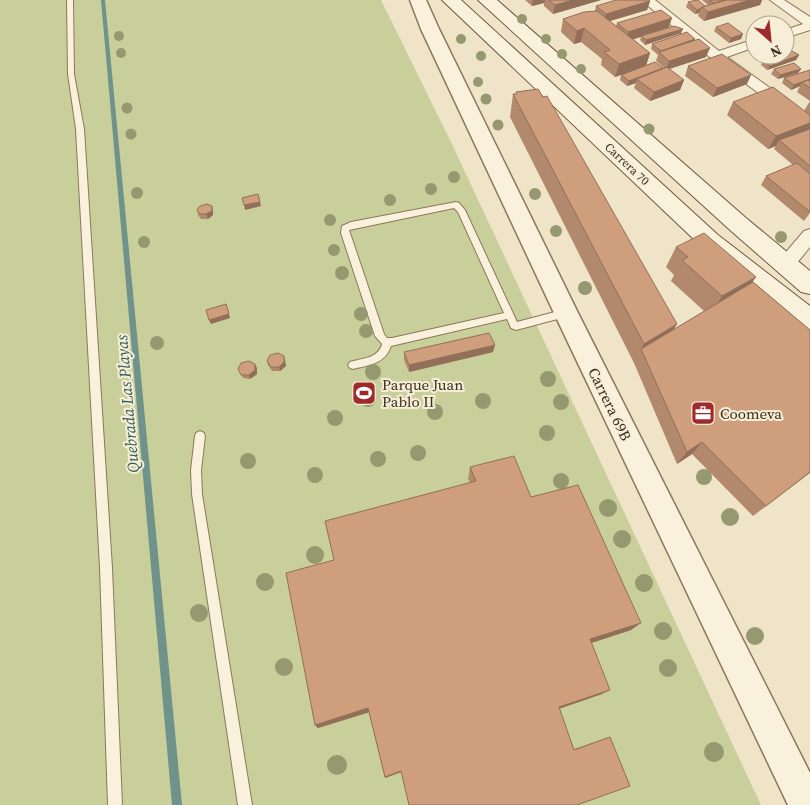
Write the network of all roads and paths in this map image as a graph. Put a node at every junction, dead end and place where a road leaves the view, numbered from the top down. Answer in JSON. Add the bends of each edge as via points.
{"nodes":[{"id":1,"x":70,"y":0,"type":"edge"},
{"id":2,"x":418,"y":0,"type":"edge"},
{"id":3,"x":451,"y":0,"type":"edge"},
{"id":4,"x":487,"y":0,"type":"edge"},
{"id":5,"x":647,"y":0,"type":"edge"},
{"id":6,"x":776,"y":0,"type":"edge"},
{"id":7,"x":810,"y":24,"type":"edge"},
{"id":8,"x":795,"y":30,"type":"edge"},
{"id":9,"x":745,"y":46,"type":"edge"},
{"id":10,"x":717,"y":56,"type":"junction"},
{"id":11,"x":810,"y":124,"type":"edge"},
{"id":12,"x":810,"y":235,"type":"edge"},
{"id":13,"x":786,"y":264,"type":"junction"},
{"id":14,"x":810,"y":285,"type":"edge"},
{"id":15,"x":566,"y":313,"type":"junction"},
{"id":16,"x":509,"y":315,"type":"junction"},
{"id":17,"x":810,"y":320,"type":"edge"},
{"id":18,"x":387,"y":342,"type":"junction"},
{"id":19,"x":353,"y":365,"type":"dead end"},
{"id":20,"x":200,"y":436,"type":"dead end"},
{"id":21,"x":116,"y":805,"type":"edge"},
{"id":22,"x":245,"y":805,"type":"edge"},
{"id":23,"x":807,"y":805,"type":"edge"}],
"edges":[{"from":1,"to":21,"type":"lane","via":[[71,74],[80,129]]},
{"from":2,"to":15,"type":"street","name":"Carrera 69B"},
{"from":3,"to":17,"type":"main road","name":"Carrera 70","via":[[710,241]]},
{"from":4,"to":13,"type":"main road","name":"Carrera 70"},
{"from":5,"to":10,"type":"street"},
{"from":6,"to":7,"type":"street"},
{"from":7,"to":8,"type":"street"},
{"from":9,"to":10,"type":"street"},
{"from":10,"to":11,"type":"street"},
{"from":12,"to":13,"type":"street"},
{"from":13,"to":14,"type":"main road","name":"Carrera 70"},
{"from":15,"to":16,"type":"lane","via":[[516,326]]},
{"from":15,"to":23,"type":"street","name":"Carrera 69B"},
{"from":16,"to":18,"type":"lane"},
{"from":16,"to":18,"type":"lane","via":[[461,210],[456,206],[351,225],[345,233],[380,336]]},
{"from":18,"to":19,"type":"lane","via":[[386,352],[380,359]]},
{"from":20,"to":22,"type":"lane","via":[[197,494]]}]}
